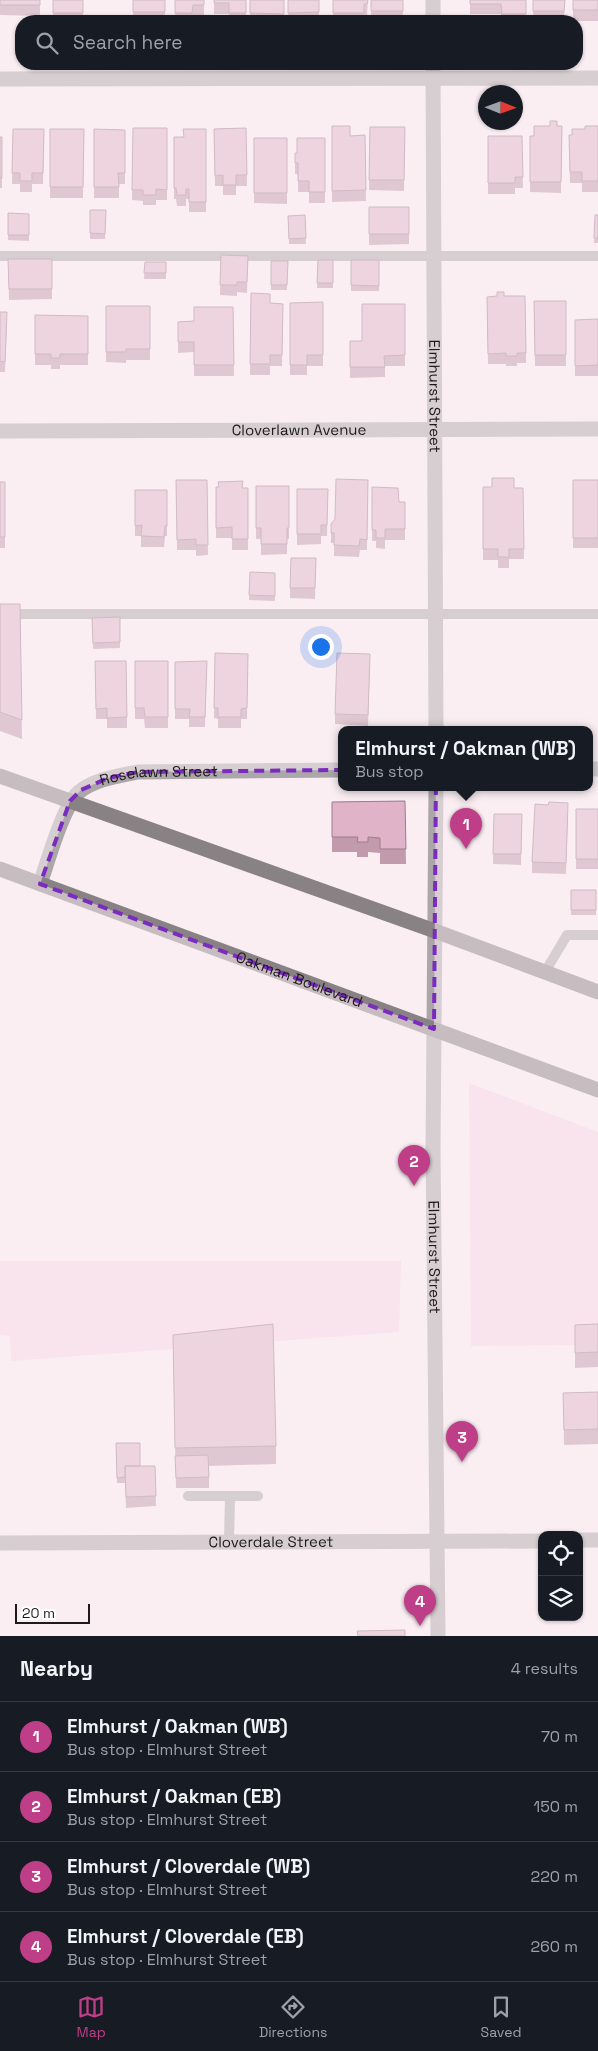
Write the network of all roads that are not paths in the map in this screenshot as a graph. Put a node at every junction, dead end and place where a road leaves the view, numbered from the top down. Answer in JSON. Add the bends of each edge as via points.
{"nodes":[{"id":1,"x":433,"y":0,"type":"edge"},
{"id":2,"x":433,"y":15,"type":"edge"},
{"id":3,"x":433,"y":71,"type":"edge"},
{"id":4,"x":598,"y":78,"type":"edge"},
{"id":5,"x":0,"y":79,"type":"edge"},
{"id":6,"x":0,"y":256,"type":"edge"},
{"id":7,"x":434,"y":256,"type":"junction"},
{"id":8,"x":598,"y":256,"type":"edge"},
{"id":9,"x":434,"y":430,"type":"junction"},
{"id":10,"x":598,"y":430,"type":"edge"},
{"id":11,"x":0,"y":431,"type":"edge"},
{"id":12,"x":0,"y":614,"type":"edge"},
{"id":13,"x":435,"y":614,"type":"junction"},
{"id":14,"x":598,"y":614,"type":"edge"},
{"id":15,"x":436,"y":726,"type":"edge"},
{"id":16,"x":338,"y":770,"type":"edge"},
{"id":17,"x":0,"y":776,"type":"edge"},
{"id":18,"x":436,"y":791,"type":"edge"},
{"id":19,"x":70,"y":802,"type":"junction"},
{"id":20,"x":0,"y":869,"type":"edge"},
{"id":21,"x":40,"y":884,"type":"junction"},
{"id":22,"x":435,"y":931,"type":"junction"},
{"id":23,"x":598,"y":935,"type":"edge"},
{"id":24,"x":544,"y":972,"type":"junction"},
{"id":25,"x":598,"y":992,"type":"edge"},
{"id":26,"x":434,"y":1028,"type":"junction"},
{"id":27,"x":598,"y":1090,"type":"edge"},
{"id":28,"x":188,"y":1496,"type":"dead end"},
{"id":29,"x":258,"y":1496,"type":"dead end"},
{"id":30,"x":230,"y":1497,"type":"junction"},
{"id":31,"x":583,"y":1540,"type":"edge"},
{"id":32,"x":598,"y":1540,"type":"edge"},
{"id":33,"x":436,"y":1541,"type":"junction"},
{"id":34,"x":538,"y":1541,"type":"edge"},
{"id":35,"x":229,"y":1542,"type":"junction"},
{"id":36,"x":0,"y":1544,"type":"edge"},
{"id":37,"x":438,"y":1636,"type":"edge"}],
"edges":[{"from":1,"to":2,"type":"street"},
{"from":3,"to":4,"type":"street"},
{"from":3,"to":5,"type":"street"},
{"from":3,"to":7,"type":"street","name":"Elmhurst Street"},
{"from":6,"to":7,"type":"lane"},
{"from":7,"to":8,"type":"lane"},
{"from":7,"to":9,"type":"street","name":"Elmhurst Street"},
{"from":9,"to":10,"type":"street","name":"Cloverlawn Avenue"},
{"from":9,"to":11,"type":"street","name":"Cloverlawn Avenue"},
{"from":9,"to":13,"type":"street","name":"Elmhurst Street"},
{"from":12,"to":13,"type":"lane"},
{"from":13,"to":14,"type":"lane"},
{"from":13,"to":15,"type":"street","name":"Elmhurst Street"},
{"from":16,"to":19,"type":"street","name":"Roselawn Street","via":[[138,772],[108,778],[81,790]]},
{"from":17,"to":19,"type":"street"},
{"from":18,"to":22,"type":"street","name":"Elmhurst Street"},
{"from":19,"to":21,"type":"street"},
{"from":19,"to":22,"type":"street"},
{"from":20,"to":21,"type":"street","name":"Oakman Boulevard"},
{"from":21,"to":26,"type":"street","name":"Oakman Boulevard"},
{"from":22,"to":24,"type":"street"},
{"from":22,"to":26,"type":"street","name":"Elmhurst Street"},
{"from":23,"to":24,"type":"lane","via":[[567,935]]},
{"from":24,"to":25,"type":"street"},
{"from":26,"to":27,"type":"street","name":"Oakman Boulevard"},
{"from":26,"to":33,"type":"street","name":"Elmhurst Street"},
{"from":28,"to":30,"type":"lane"},
{"from":29,"to":30,"type":"lane"},
{"from":30,"to":35,"type":"lane"},
{"from":31,"to":32,"type":"street"},
{"from":33,"to":34,"type":"street","name":"Cloverdale Street"},
{"from":33,"to":35,"type":"street","name":"Cloverdale Street"},
{"from":33,"to":37,"type":"street","name":"Elmhurst Street"},
{"from":35,"to":36,"type":"street","name":"Cloverdale Street"}]}
